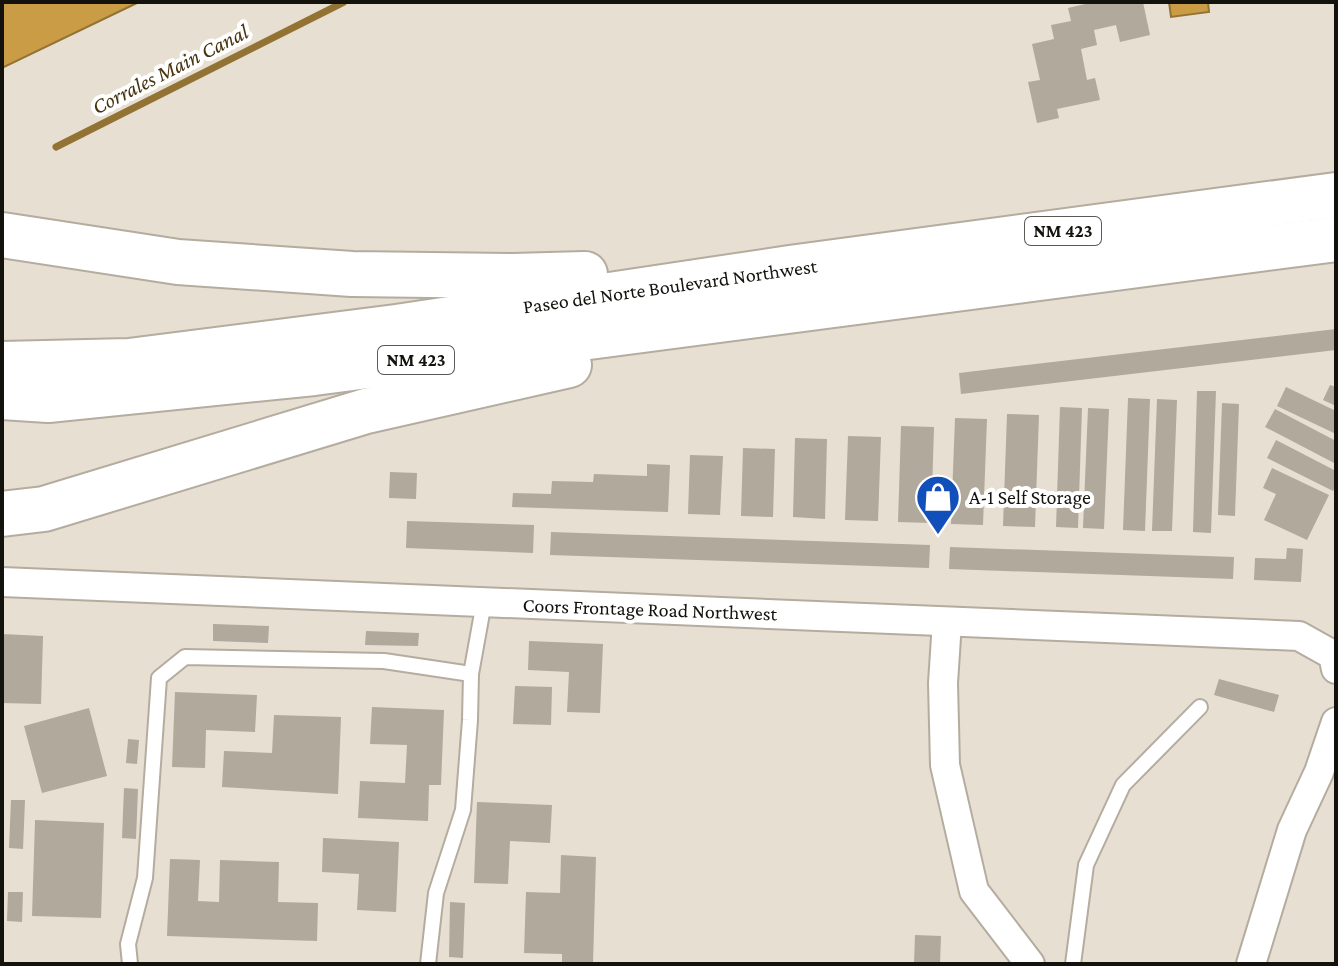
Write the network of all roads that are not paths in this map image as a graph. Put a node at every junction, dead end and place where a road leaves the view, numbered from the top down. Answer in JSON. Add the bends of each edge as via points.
{"nodes":[{"id":1,"x":1336,"y":195,"type":"edge"},
{"id":2,"x":2,"y":235,"type":"edge"},
{"id":3,"x":1336,"y":239,"type":"edge"},
{"id":4,"x":790,"y":268,"type":"junction"},
{"id":5,"x":829,"y":306,"type":"junction"},
{"id":6,"x":2,"y":364,"type":"edge"},
{"id":7,"x":2,"y":397,"type":"edge"},
{"id":8,"x":2,"y":514,"type":"edge"},
{"id":9,"x":2,"y":582,"type":"edge"},
{"id":10,"x":484,"y":602,"type":"junction"},
{"id":11,"x":947,"y":622,"type":"junction"},
{"id":12,"x":1336,"y":669,"type":"edge"},
{"id":13,"x":471,"y":674,"type":"junction"},
{"id":14,"x":1200,"y":707,"type":"dead end"},
{"id":15,"x":1336,"y":722,"type":"edge"},
{"id":16,"x":130,"y":964,"type":"edge"},
{"id":17,"x":428,"y":964,"type":"edge"},
{"id":18,"x":1030,"y":964,"type":"edge"},
{"id":19,"x":1073,"y":964,"type":"edge"},
{"id":20,"x":1251,"y":964,"type":"edge"}],
"edges":[{"from":1,"to":4,"type":"highway","name":"Paseo del Norte Boulevard Northwest","number":"NM 423"},
{"from":2,"to":4,"type":"highway","via":[[178,262],[352,274],[513,276]]},
{"from":3,"to":5,"type":"highway","name":"Paseo del Norte Boulevard Northwest","number":"NM 423"},
{"from":4,"to":6,"type":"highway","name":"Paseo del Norte Boulevard Northwest","number":"NM 423","via":[[129,361]]},
{"from":5,"to":7,"type":"highway","name":"Paseo del Norte Boulevard Northwest","number":"NM 423","via":[[314,373],[48,400]]},
{"from":5,"to":8,"type":"highway","via":[[366,411],[59,505]]},
{"from":9,"to":10,"type":"street","name":"Coors Frontage Road Northwest"},
{"from":10,"to":11,"type":"street","name":"Coors Frontage Road Northwest"},
{"from":10,"to":13,"type":"lane"},
{"from":11,"to":12,"type":"street","name":"Coors Frontage Road Northwest","via":[[1299,636],[1333,655]]},
{"from":11,"to":18,"type":"street","via":[[945,765],[974,891]]},
{"from":13,"to":16,"type":"lane","via":[[384,661],[185,657],[159,678],[145,878],[128,944]]},
{"from":13,"to":17,"type":"lane","via":[[463,810],[436,893]]},
{"from":14,"to":19,"type":"lane","via":[[1123,785],[1086,865]]},
{"from":15,"to":20,"type":"street","via":[[1292,830]]}]}
